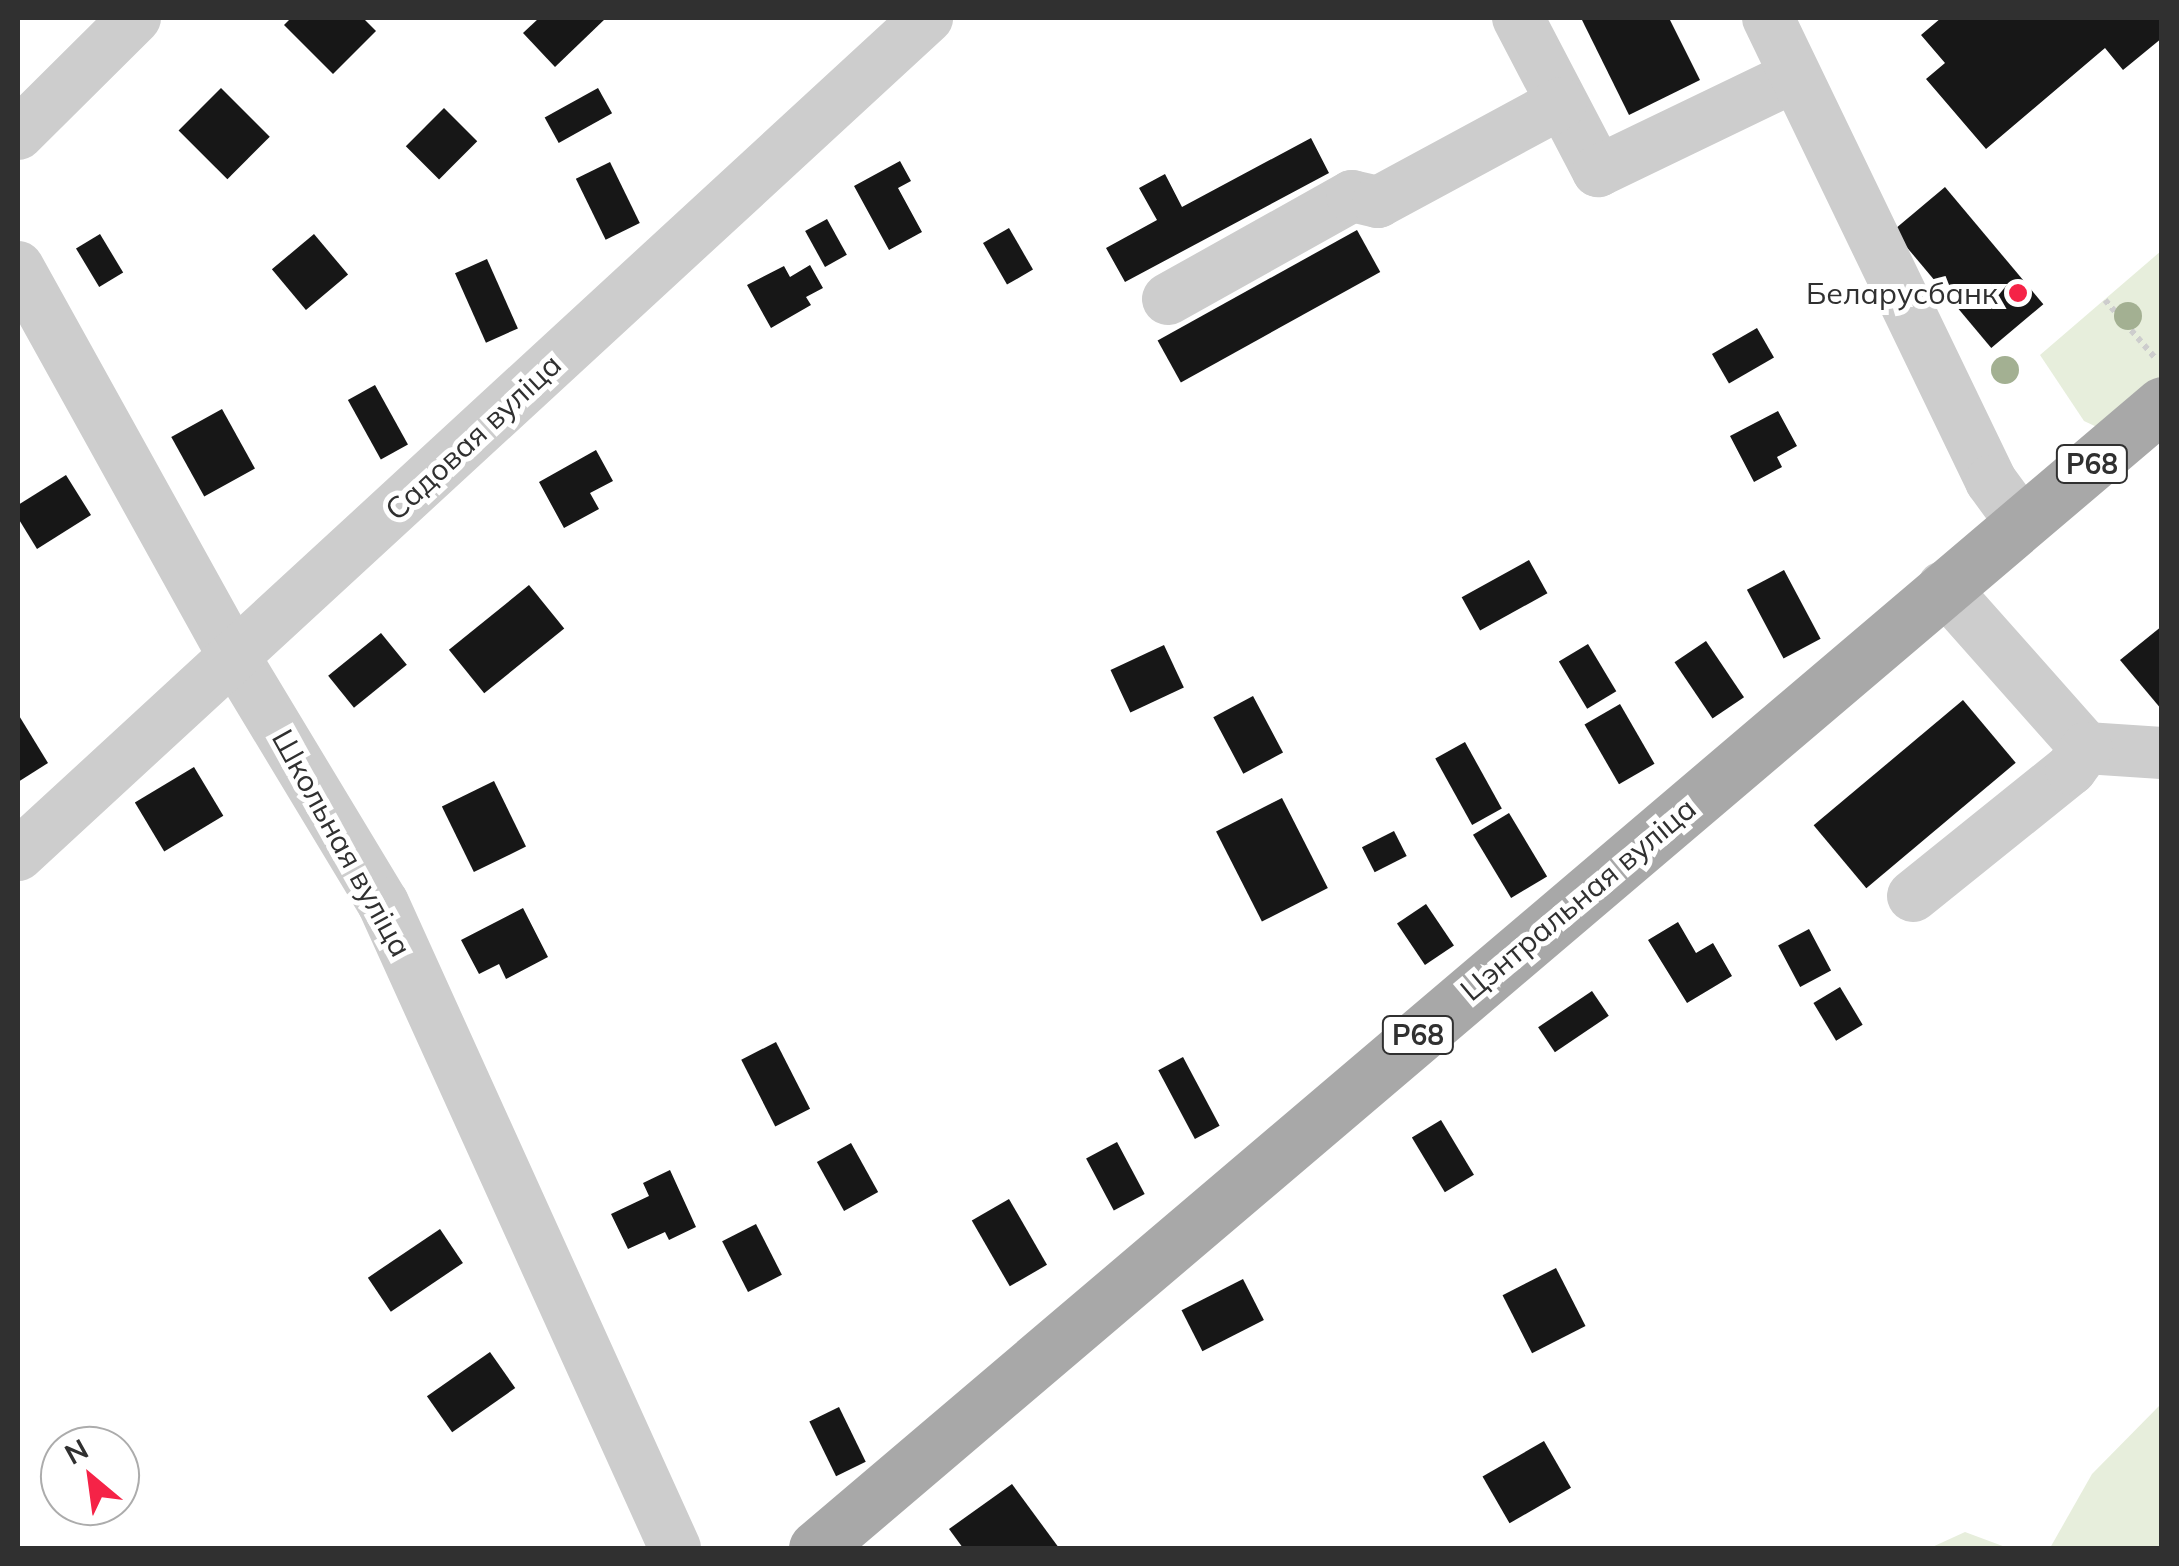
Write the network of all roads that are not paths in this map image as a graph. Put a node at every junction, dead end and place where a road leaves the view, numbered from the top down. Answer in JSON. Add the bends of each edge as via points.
{"nodes":[{"id":1,"x":135,"y":18,"type":"edge"},
{"id":2,"x":927,"y":18,"type":"edge"},
{"id":3,"x":1518,"y":18,"type":"edge"},
{"id":4,"x":1768,"y":18,"type":"edge"},
{"id":5,"x":1795,"y":76,"type":"junction"},
{"id":6,"x":1561,"y":103,"type":"junction"},
{"id":7,"x":18,"y":134,"type":"edge"},
{"id":8,"x":18,"y":267,"type":"edge"},
{"id":9,"x":1168,"y":298,"type":"dead end"},
{"id":10,"x":2162,"y":404,"type":"edge"},
{"id":11,"x":2021,"y":522,"type":"junction"},
{"id":12,"x":1944,"y":587,"type":"junction"},
{"id":13,"x":234,"y":658,"type":"junction"},
{"id":14,"x":2086,"y":748,"type":"junction"},
{"id":15,"x":2162,"y":753,"type":"edge"},
{"id":16,"x":18,"y":855,"type":"edge"},
{"id":17,"x":1912,"y":896,"type":"dead end"},
{"id":18,"x":675,"y":1548,"type":"edge"},
{"id":19,"x":816,"y":1548,"type":"edge"}],
"edges":[{"from":1,"to":7,"type":"street"},
{"from":2,"to":13,"type":"street","name":"Садовая вуліца"},
{"from":3,"to":6,"type":"street"},
{"from":4,"to":5,"type":"street"},
{"from":5,"to":6,"type":"street","via":[[1598,171]]},
{"from":5,"to":11,"type":"street","via":[[1991,481]]},
{"from":6,"to":9,"type":"street","via":[[1378,202],[1352,196]]},
{"from":8,"to":13,"type":"street","name":"Школьная вуліца"},
{"from":10,"to":11,"type":"main road","number":"Р68"},
{"from":11,"to":12,"type":"main road","name":"Цэнтральная вуліца","number":"Р68"},
{"from":12,"to":14,"type":"street"},
{"from":12,"to":19,"type":"main road","name":"Цэнтральная вуліца","number":"Р68"},
{"from":13,"to":16,"type":"street","name":"Садовая вуліца"},
{"from":13,"to":18,"type":"street","name":"Школьная вуліца","via":[[383,903]]},
{"from":14,"to":15,"type":"street"},
{"from":14,"to":17,"type":"street","via":[[2071,769]]}]}
